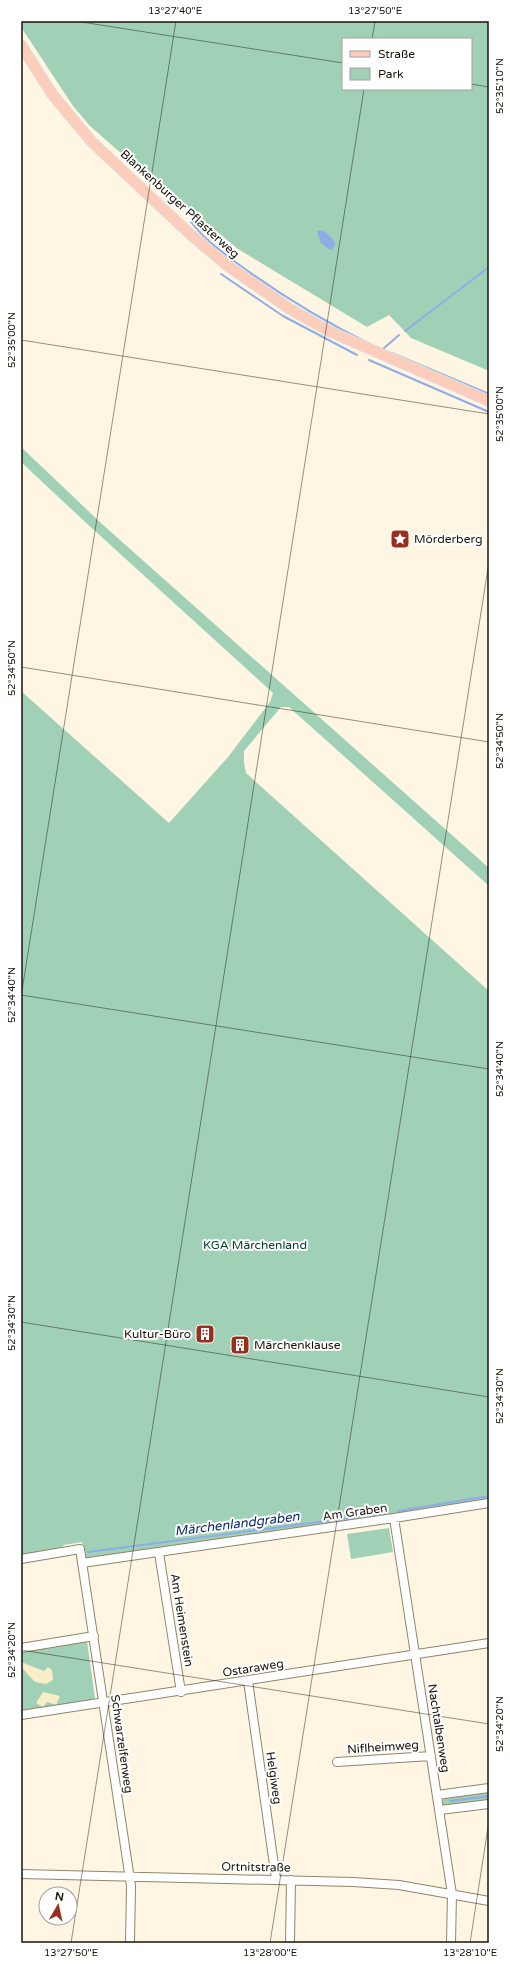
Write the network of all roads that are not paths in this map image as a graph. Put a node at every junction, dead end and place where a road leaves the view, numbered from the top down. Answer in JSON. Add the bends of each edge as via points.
{"nodes":[{"id":1,"x":21,"y":45,"type":"edge"},
{"id":2,"x":489,"y":401,"type":"edge"},
{"id":3,"x":489,"y":1503,"type":"edge"},
{"id":4,"x":394,"y":1518,"type":"junction"},
{"id":5,"x":159,"y":1553,"type":"junction"},
{"id":6,"x":21,"y":1559,"type":"edge"},
{"id":7,"x":82,"y":1563,"type":"junction"},
{"id":8,"x":94,"y":1636,"type":"junction"},
{"id":9,"x":489,"y":1643,"type":"edge"},
{"id":10,"x":21,"y":1648,"type":"edge"},
{"id":11,"x":415,"y":1655,"type":"junction"},
{"id":12,"x":248,"y":1681,"type":"junction"},
{"id":13,"x":181,"y":1692,"type":"junction"},
{"id":14,"x":104,"y":1703,"type":"junction"},
{"id":15,"x":21,"y":1715,"type":"edge"},
{"id":16,"x":431,"y":1756,"type":"junction"},
{"id":17,"x":337,"y":1762,"type":"dead end"},
{"id":18,"x":489,"y":1788,"type":"edge"},
{"id":19,"x":437,"y":1795,"type":"junction"},
{"id":20,"x":489,"y":1804,"type":"edge"},
{"id":21,"x":440,"y":1810,"type":"junction"},
{"id":22,"x":21,"y":1874,"type":"edge"},
{"id":23,"x":129,"y":1876,"type":"junction"},
{"id":24,"x":276,"y":1879,"type":"junction"},
{"id":25,"x":290,"y":1880,"type":"junction"},
{"id":26,"x":452,"y":1894,"type":"junction"},
{"id":27,"x":489,"y":1901,"type":"edge"},
{"id":28,"x":130,"y":1943,"type":"edge"},
{"id":29,"x":290,"y":1943,"type":"edge"},
{"id":30,"x":452,"y":1943,"type":"edge"}],
"edges":[{"from":1,"to":2,"type":"main road","name":"Blankenburger Pflasterweg","via":[[52,94],[92,142],[228,266],[290,310],[329,331]]},
{"from":3,"to":4,"type":"street","name":"Am Graben"},
{"from":4,"to":5,"type":"street","name":"Am Graben"},
{"from":4,"to":11,"type":"street","name":"Nachtalbenweg"},
{"from":5,"to":7,"type":"street","name":"Am Graben"},
{"from":5,"to":13,"type":"street","name":"Am Heimenstein"},
{"from":6,"to":7,"type":"street","name":"Schwarzelfenweg","via":[[80,1549]]},
{"from":7,"to":8,"type":"street","name":"Schwarzelfenweg"},
{"from":8,"to":10,"type":"street"},
{"from":8,"to":14,"type":"street","name":"Schwarzelfenweg"},
{"from":9,"to":11,"type":"street","name":"Ostaraweg"},
{"from":11,"to":12,"type":"street","name":"Ostaraweg"},
{"from":11,"to":16,"type":"street","name":"Nachtalbenweg"},
{"from":12,"to":13,"type":"street","name":"Ostaraweg"},
{"from":12,"to":24,"type":"street","name":"Helgiweg"},
{"from":13,"to":14,"type":"street","name":"Ostaraweg"},
{"from":14,"to":15,"type":"street","name":"Ostaraweg"},
{"from":14,"to":23,"type":"street","name":"Schwarzelfenweg"},
{"from":16,"to":17,"type":"street","name":"Niflheimweg"},
{"from":16,"to":19,"type":"street","name":"Nachtalbenweg"},
{"from":18,"to":19,"type":"street"},
{"from":19,"to":21,"type":"street","name":"Nachtalbenweg"},
{"from":20,"to":21,"type":"street"},
{"from":21,"to":26,"type":"street","name":"Nachtalbenweg"},
{"from":22,"to":23,"type":"street","name":"Ortnitstraße"},
{"from":23,"to":24,"type":"street","name":"Ortnitstraße"},
{"from":23,"to":28,"type":"street","name":"Schwarzelfenweg"},
{"from":24,"to":25,"type":"street","name":"Ortnitstraße"},
{"from":25,"to":26,"type":"street","name":"Ortnitstraße","via":[[399,1885]]},
{"from":25,"to":29,"type":"street"},
{"from":26,"to":27,"type":"street","name":"Ortnitstraße"},
{"from":26,"to":30,"type":"street","name":"Nachtalbenweg"}]}
